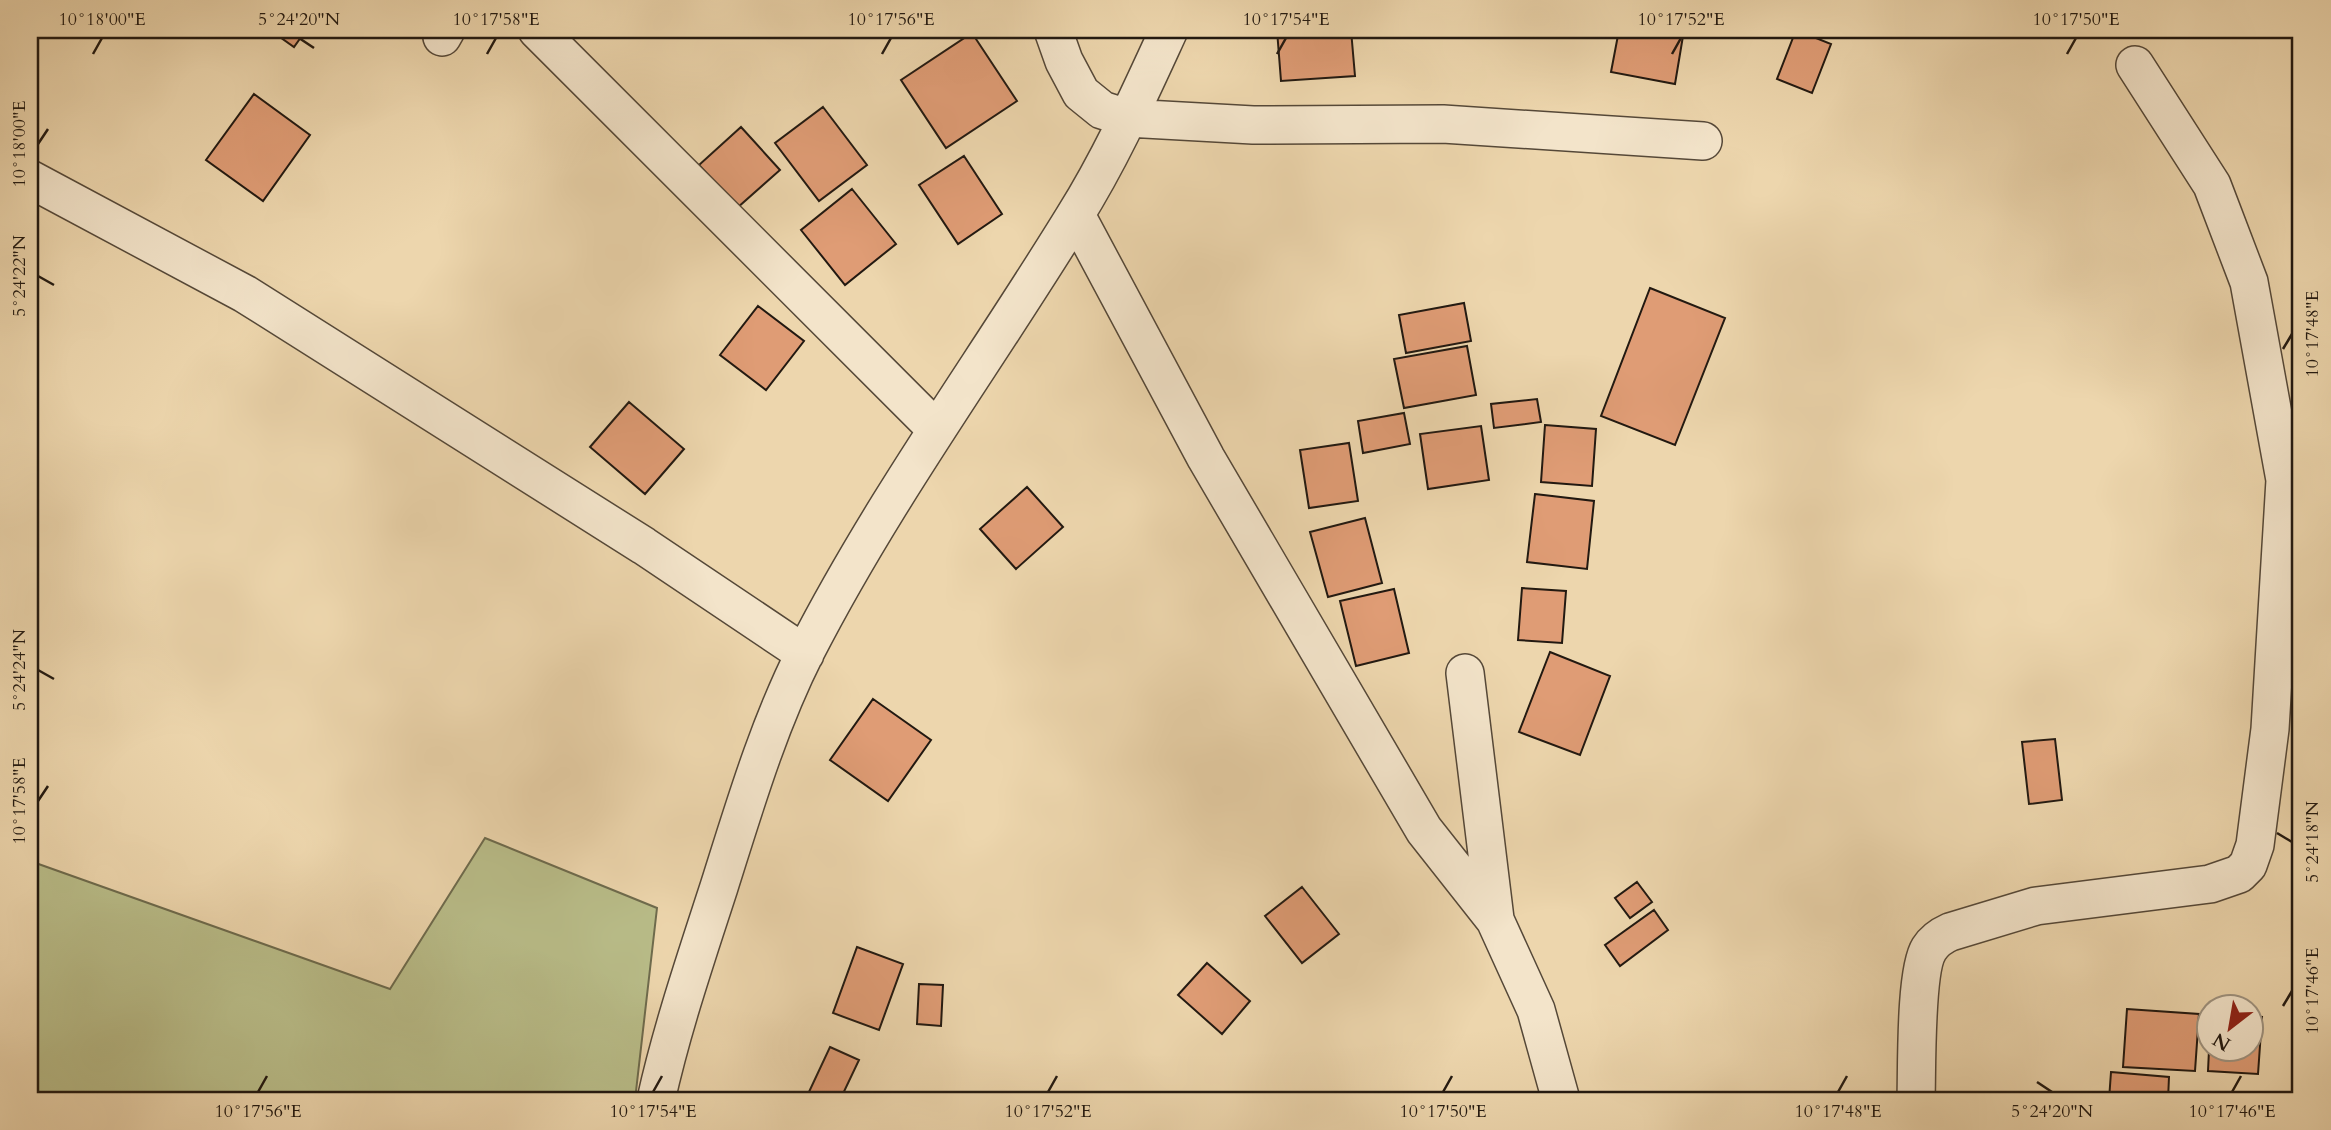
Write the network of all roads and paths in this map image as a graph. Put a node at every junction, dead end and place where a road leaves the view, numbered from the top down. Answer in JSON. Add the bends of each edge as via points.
{"nodes":[{"id":1,"x":537,"y":30,"type":"edge"},
{"id":2,"x":1053,"y":30,"type":"edge"},
{"id":3,"x":1169,"y":30,"type":"edge"},
{"id":4,"x":2135,"y":65,"type":"dead end"},
{"id":5,"x":1127,"y":118,"type":"junction"},
{"id":6,"x":1703,"y":141,"type":"dead end"},
{"id":7,"x":30,"y":179,"type":"edge"},
{"id":8,"x":1076,"y":215,"type":"junction"},
{"id":9,"x":936,"y":429,"type":"junction"},
{"id":10,"x":804,"y":654,"type":"junction"},
{"id":11,"x":1465,"y":673,"type":"dead end"},
{"id":12,"x":1495,"y":920,"type":"junction"},
{"id":13,"x":656,"y":1100,"type":"edge"},
{"id":14,"x":1561,"y":1100,"type":"edge"},
{"id":15,"x":1916,"y":1100,"type":"edge"}],
"edges":[{"from":1,"to":9,"type":"street"},
{"from":2,"to":5,"type":"street","via":[[1081,93],[1102,110]]},
{"from":3,"to":5,"type":"street"},
{"from":4,"to":15,"type":"street","via":[[2212,185],[2249,282],[2285,480],[2270,729],[2255,845],[2248,865],[2239,874],[2210,884],[2036,906],[1938,938],[1929,949],[1921,976]]},
{"from":5,"to":6,"type":"street","via":[[1253,125],[1443,124]]},
{"from":5,"to":8,"type":"street"},
{"from":7,"to":10,"type":"street","via":[[245,294],[644,546]]},
{"from":8,"to":9,"type":"street"},
{"from":8,"to":12,"type":"street","via":[[1206,458],[1424,831]]},
{"from":9,"to":10,"type":"street"},
{"from":10,"to":13,"type":"street","via":[[759,761],[667,1050]]},
{"from":11,"to":12,"type":"street"},
{"from":12,"to":14,"type":"street","via":[[1536,1010]]}]}
